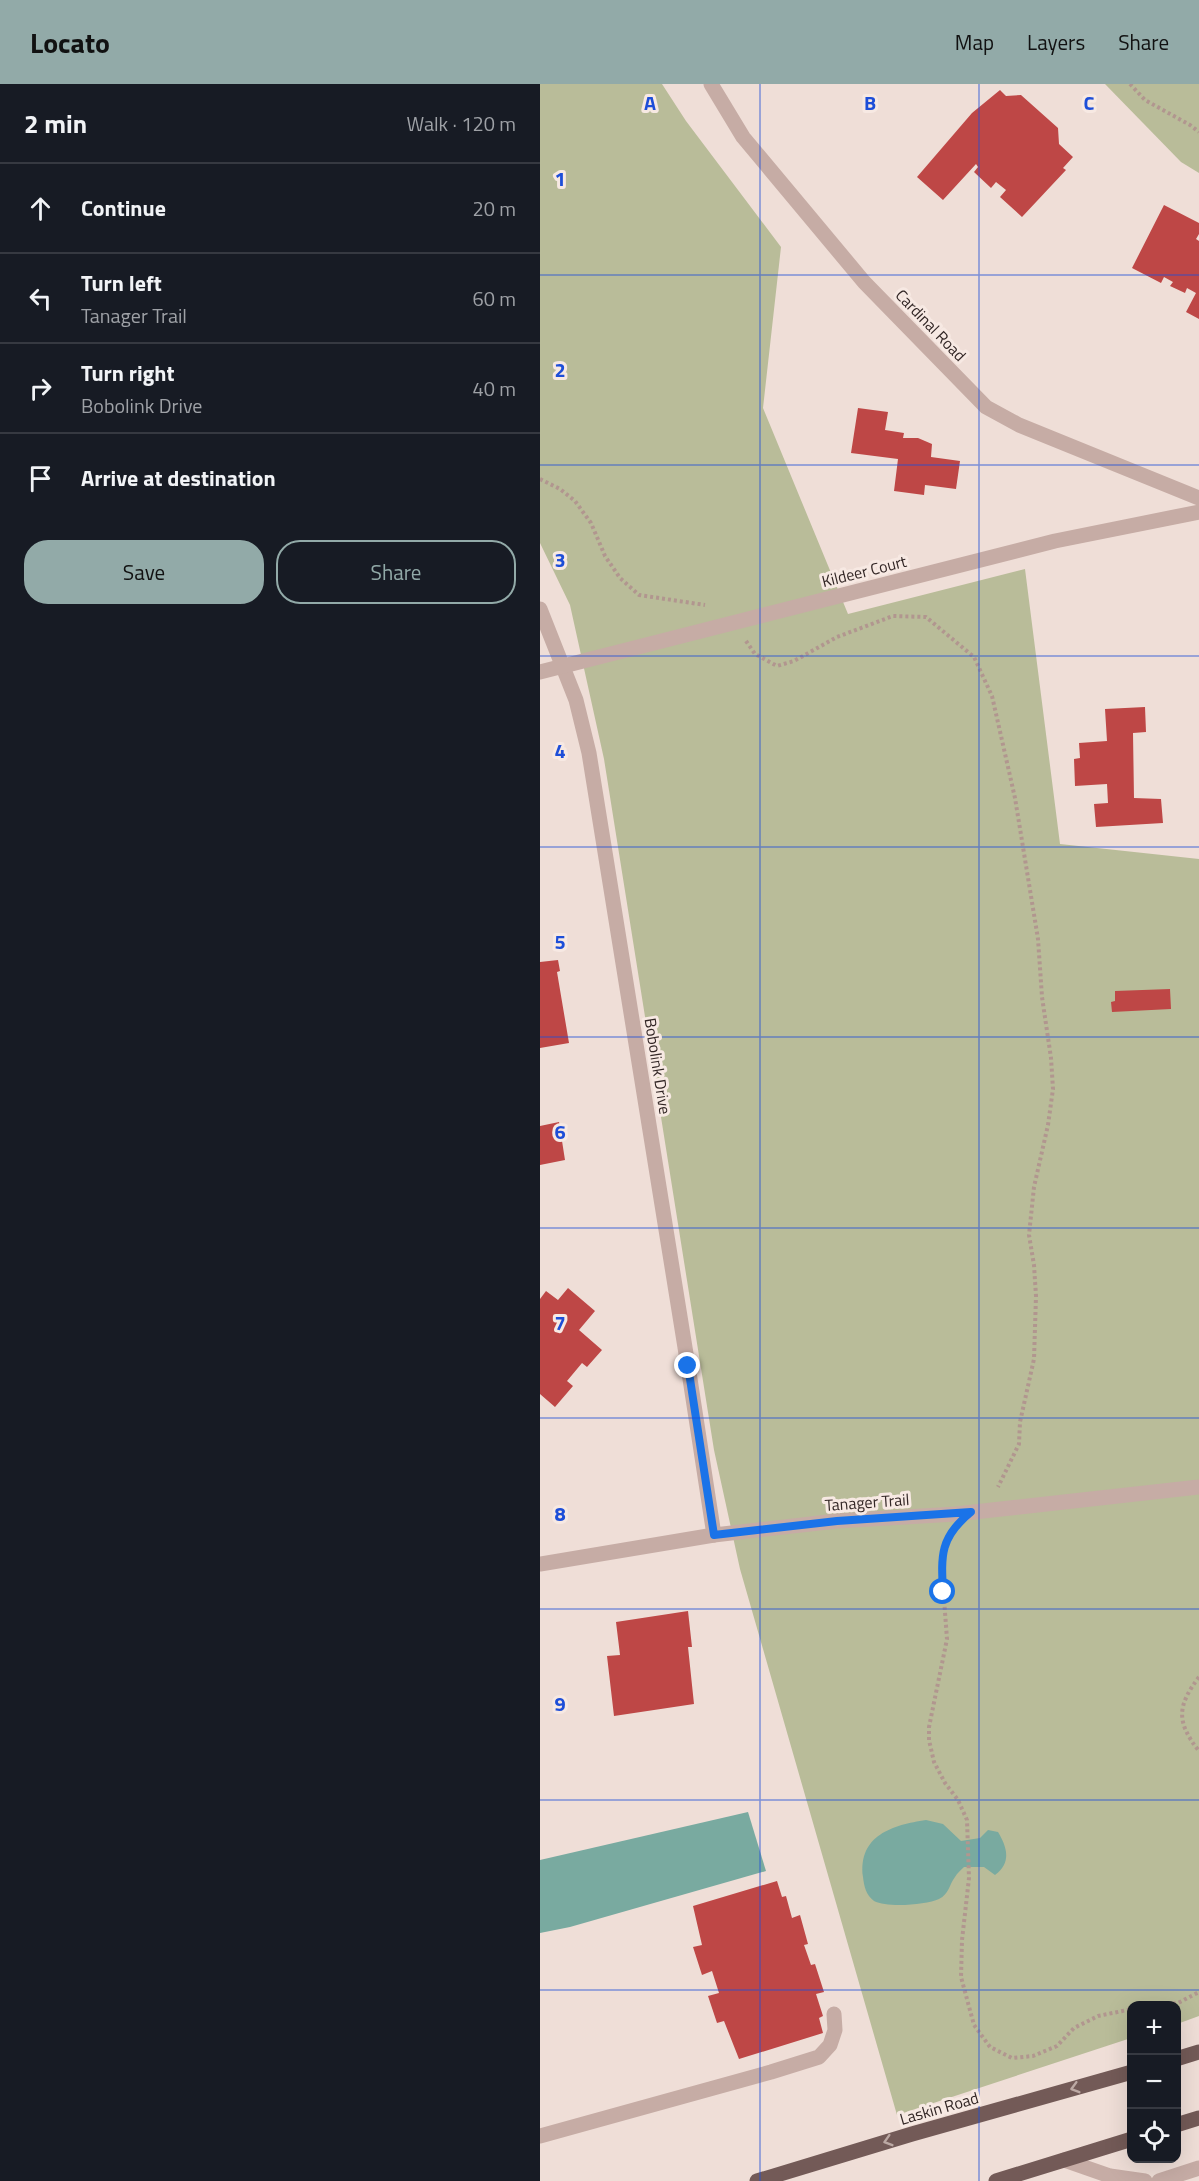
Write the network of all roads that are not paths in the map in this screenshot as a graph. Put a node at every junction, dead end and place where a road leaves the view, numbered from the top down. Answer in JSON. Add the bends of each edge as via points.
{"nodes":[{"id":1,"x":711,"y":84,"type":"edge"},
{"id":2,"x":1199,"y":498,"type":"edge"},
{"id":3,"x":1199,"y":512,"type":"edge"},
{"id":4,"x":540,"y":609,"type":"edge"},
{"id":5,"x":563,"y":666,"type":"junction"},
{"id":6,"x":540,"y":672,"type":"edge"},
{"id":7,"x":1199,"y":1487,"type":"edge"},
{"id":8,"x":714,"y":1535,"type":"junction"},
{"id":9,"x":540,"y":1564,"type":"edge"},
{"id":10,"x":834,"y":2014,"type":"dead end"},
{"id":11,"x":1199,"y":2052,"type":"edge"},
{"id":12,"x":1181,"y":2057,"type":"edge"},
{"id":13,"x":1127,"y":2073,"type":"edge"},
{"id":14,"x":1199,"y":2118,"type":"edge"},
{"id":15,"x":1181,"y":2123,"type":"edge"},
{"id":16,"x":540,"y":2136,"type":"edge"},
{"id":17,"x":1127,"y":2140,"type":"edge"},
{"id":18,"x":1064,"y":2160,"type":"junction"},
{"id":19,"x":1199,"y":2168,"type":"edge"},
{"id":20,"x":758,"y":2181,"type":"edge"},
{"id":21,"x":996,"y":2181,"type":"edge"},
{"id":22,"x":1145,"y":2181,"type":"edge"},
{"id":23,"x":1159,"y":2181,"type":"edge"}],
"edges":[{"from":1,"to":2,"type":"street","name":"Cardinal Road","via":[[742,137],[864,282],[986,407],[1019,425]]},
{"from":3,"to":5,"type":"street","name":"Kildeer Court","via":[[1055,541]]},
{"from":4,"to":5,"type":"street","name":"Bobolink Drive"},
{"from":5,"to":6,"type":"street","name":"Kildeer Court"},
{"from":5,"to":8,"type":"street","name":"Bobolink Drive","via":[[589,753]]},
{"from":7,"to":8,"type":"street","name":"Tanager Trail"},
{"from":8,"to":9,"type":"street","name":"Tanager Trail"},
{"from":10,"to":16,"type":"street","via":[[835,2030],[830,2045],[819,2057]]},
{"from":11,"to":12,"type":"main road"},
{"from":13,"to":20,"type":"main road","name":"Laskin Road","one_way":true},
{"from":14,"to":15,"type":"main road"},
{"from":17,"to":18,"type":"main road"},
{"from":18,"to":21,"type":"main road"},
{"from":18,"to":22,"type":"street","via":[[1110,2176]]},
{"from":19,"to":23,"type":"street"}]}
